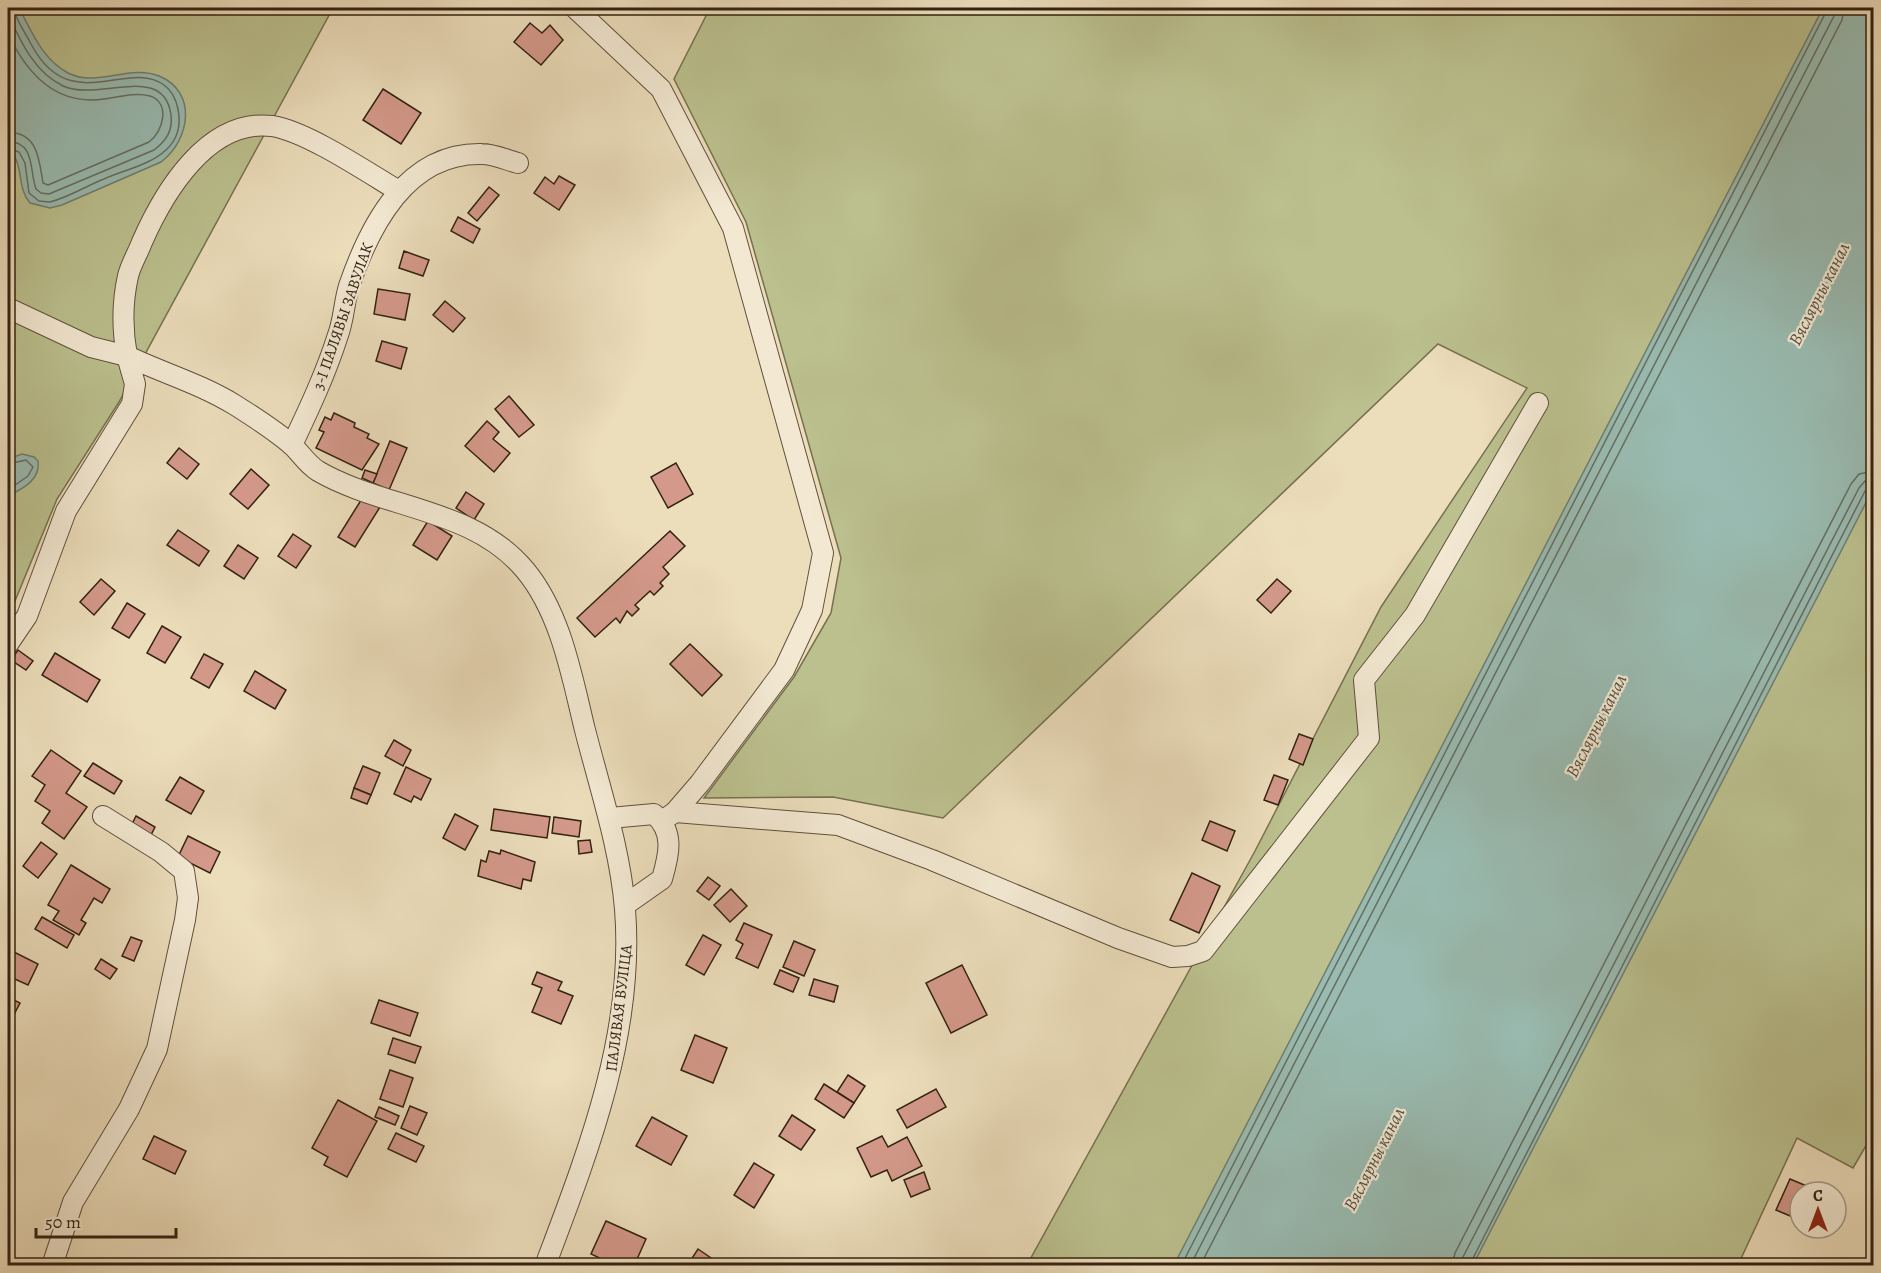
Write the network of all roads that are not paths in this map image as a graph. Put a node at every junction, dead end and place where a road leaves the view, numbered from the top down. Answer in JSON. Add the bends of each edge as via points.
{"nodes":[{"id":1,"x":575,"y":8,"type":"edge"},
{"id":2,"x":518,"y":163,"type":"dead end"},
{"id":3,"x":398,"y":190,"type":"junction"},
{"id":4,"x":8,"y":308,"type":"edge"},
{"id":5,"x":127,"y":357,"type":"junction"},
{"id":6,"x":1538,"y":403,"type":"dead end"},
{"id":7,"x":292,"y":445,"type":"junction"},
{"id":8,"x":8,"y":644,"type":"edge"},
{"id":9,"x":103,"y":816,"type":"dead end"},
{"id":10,"x":668,"y":816,"type":"junction"},
{"id":11,"x":610,"y":818,"type":"junction"},
{"id":12,"x":625,"y":905,"type":"junction"},
{"id":13,"x":52,"y":1266,"type":"edge"},
{"id":14,"x":545,"y":1266,"type":"edge"}],
"edges":[{"from":1,"to":10,"type":"street","via":[[661,89],[733,228],[823,553],[812,610],[784,670],[700,783]]},
{"from":2,"to":3,"type":"street","name":"3-І ПАЛЯВЫ ЗАВУЛАК","via":[[484,154],[457,156],[432,165]]},
{"from":3,"to":5,"type":"street","via":[[305,138],[273,126],[246,127],[207,147],[174,180],[129,274],[121,324]]},
{"from":3,"to":7,"type":"street","name":"3-І ПАЛЯВЫ ЗАВУЛАК","via":[[366,241],[348,289],[339,333],[316,396]]},
{"from":4,"to":5,"type":"street","via":[[91,347]]},
{"from":5,"to":7,"type":"street","via":[[201,386]]},
{"from":5,"to":8,"type":"street","via":[[135,384],[132,404],[66,511],[27,616]]},
{"from":6,"to":10,"type":"street","via":[[1415,615],[1364,680],[1369,738],[1203,951],[1172,957],[838,825]]},
{"from":7,"to":11,"type":"street","name":"ПАЛЯВАЯ ВУЛІЦА","via":[[315,469],[343,483],[447,518],[498,545],[525,570],[550,611]]},
{"from":9,"to":13,"type":"street","via":[[184,871],[188,898],[157,1049],[129,1109],[73,1202]]},
{"from":10,"to":11,"type":"street"},
{"from":10,"to":12,"type":"street","via":[[670,838],[662,879]]},
{"from":11,"to":12,"type":"street","name":"ПАЛЯВАЯ ВУЛІЦА"},
{"from":12,"to":14,"type":"street","name":"ПАЛЯВАЯ ВУЛІЦА","via":[[624,981],[614,1060],[586,1155]]}]}
